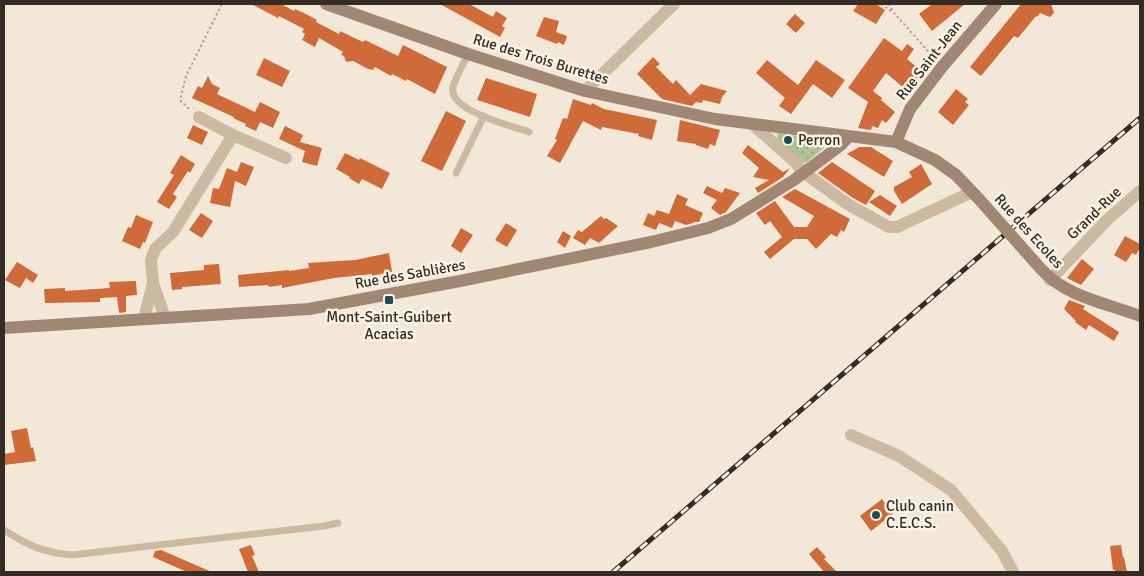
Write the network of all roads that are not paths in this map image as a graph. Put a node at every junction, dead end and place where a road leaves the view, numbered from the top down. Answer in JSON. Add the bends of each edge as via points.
{"nodes":[{"id":1,"x":326,"y":4,"type":"edge"},
{"id":2,"x":674,"y":4,"type":"edge"},
{"id":3,"x":996,"y":4,"type":"edge"},
{"id":4,"x":468,"y":54,"type":"junction"},
{"id":5,"x":585,"y":91,"type":"junction"},
{"id":6,"x":484,"y":116,"type":"junction"},
{"id":7,"x":199,"y":117,"type":"road end"},
{"id":8,"x":752,"y":124,"type":"junction"},
{"id":9,"x":529,"y":132,"type":"dead end"},
{"id":10,"x":233,"y":135,"type":"junction"},
{"id":11,"x":849,"y":136,"type":"junction"},
{"id":12,"x":896,"y":142,"type":"junction"},
{"id":13,"x":286,"y":158,"type":"dead end"},
{"id":14,"x":803,"y":172,"type":"junction"},
{"id":15,"x":456,"y":174,"type":"dead end"},
{"id":16,"x":1140,"y":191,"type":"edge"},
{"id":17,"x":975,"y":195,"type":"junction"},
{"id":18,"x":1050,"y":280,"type":"junction"},
{"id":19,"x":153,"y":283,"type":"junction"},
{"id":20,"x":1140,"y":316,"type":"edge"},
{"id":21,"x":165,"y":318,"type":"junction"},
{"id":22,"x":144,"y":319,"type":"junction"},
{"id":23,"x":4,"y":328,"type":"edge"},
{"id":24,"x":851,"y":435,"type":"dead end"},
{"id":25,"x":338,"y":523,"type":"dead end"},
{"id":26,"x":4,"y":530,"type":"edge"},
{"id":27,"x":1013,"y":572,"type":"edge"}],
"edges":[{"from":1,"to":4,"type":"street","name":"Rue des Trois Burettes"},
{"from":2,"to":5,"type":"street"},
{"from":3,"to":12,"type":"street","name":"Rue Saint-Jean","via":[[910,109]]},
{"from":4,"to":5,"type":"street","name":"Rue des Trois Burettes"},
{"from":4,"to":6,"type":"lane","via":[[453,93],[460,104]]},
{"from":5,"to":8,"type":"street","name":"Rue des Trois Burettes","via":[[715,120]]},
{"from":6,"to":9,"type":"lane"},
{"from":6,"to":15,"type":"lane"},
{"from":7,"to":10,"type":"street"},
{"from":8,"to":11,"type":"street","name":"Rue des Trois Burettes"},
{"from":8,"to":14,"type":"street"},
{"from":10,"to":13,"type":"street"},
{"from":10,"to":19,"type":"street","via":[[173,232],[155,249],[151,260]]},
{"from":11,"to":12,"type":"street","name":"Rue des Ecoles"},
{"from":11,"to":14,"type":"street","name":"Rue des Sablières"},
{"from":12,"to":17,"type":"street","name":"Rue des Ecoles","via":[[935,160],[956,175]]},
{"from":14,"to":17,"type":"street","via":[[849,205],[889,227],[898,227]]},
{"from":14,"to":21,"type":"street","name":"Rue des Sablières","via":[[731,219],[651,242],[460,282],[309,309]]},
{"from":16,"to":18,"type":"street","name":"Grand-Rue"},
{"from":17,"to":18,"type":"street","name":"Rue des Ecoles","bridge":true},
{"from":18,"to":20,"type":"street","name":"Rue des Ecoles","via":[[1069,291]]},
{"from":19,"to":21,"type":"street"},
{"from":19,"to":22,"type":"street"},
{"from":21,"to":22,"type":"street","name":"Rue des Sablières"},
{"from":22,"to":23,"type":"street","name":"Rue des Sablières"},
{"from":24,"to":27,"type":"street","via":[[899,456],[951,490],[1002,551]]},
{"from":25,"to":26,"type":"lane","via":[[72,555],[34,548]]}]}
